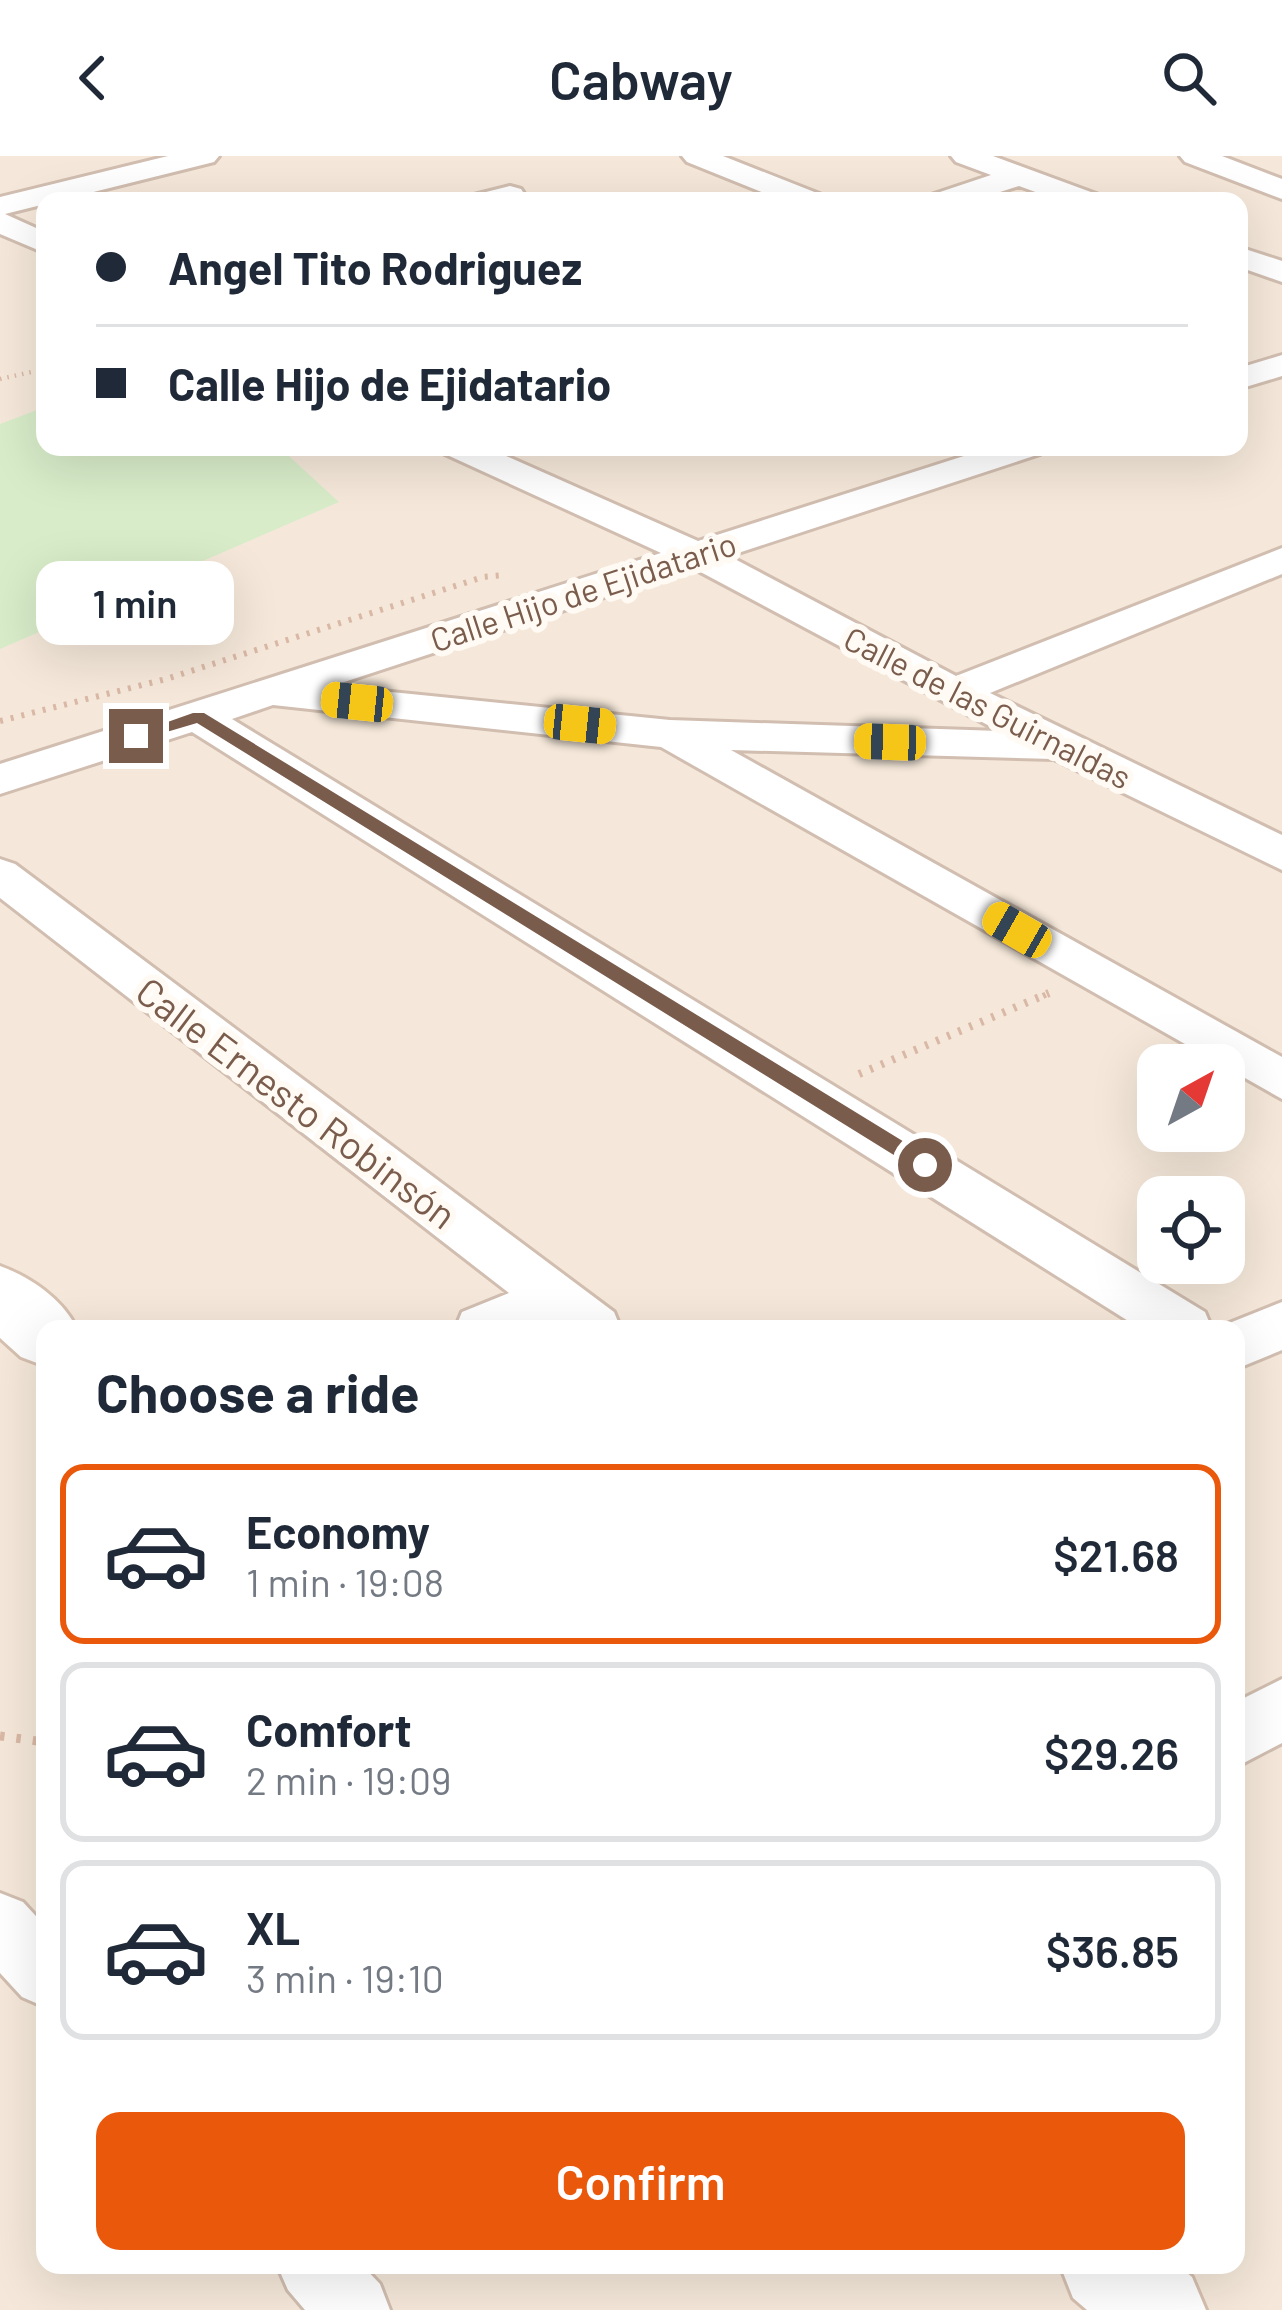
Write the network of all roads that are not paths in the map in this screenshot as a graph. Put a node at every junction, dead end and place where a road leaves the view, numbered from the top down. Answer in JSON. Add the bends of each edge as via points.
{"nodes":[{"id":1,"x":204,"y":156,"type":"edge"},
{"id":2,"x":697,"y":156,"type":"edge"},
{"id":3,"x":965,"y":156,"type":"edge"},
{"id":4,"x":1195,"y":156,"type":"edge"},
{"id":5,"x":1019,"y":176,"type":"junction"},
{"id":6,"x":1282,"y":190,"type":"edge"},
{"id":7,"x":57,"y":192,"type":"edge"},
{"id":8,"x":788,"y":192,"type":"edge"},
{"id":9,"x":969,"y":192,"type":"edge"},
{"id":10,"x":1063,"y":192,"type":"edge"},
{"id":11,"x":36,"y":197,"type":"edge"},
{"id":12,"x":0,"y":206,"type":"edge"},
{"id":13,"x":0,"y":222,"type":"edge"},
{"id":14,"x":36,"y":240,"type":"edge"},
{"id":15,"x":1248,"y":259,"type":"edge"},
{"id":16,"x":1282,"y":272,"type":"edge"},
{"id":17,"x":475,"y":456,"type":"edge"},
{"id":18,"x":1000,"y":456,"type":"edge"},
{"id":19,"x":696,"y":554,"type":"junction"},
{"id":20,"x":1282,"y":560,"type":"edge"},
{"id":21,"x":954,"y":692,"type":"junction"},
{"id":22,"x":268,"y":693,"type":"junction"},
{"id":23,"x":199,"y":717,"type":"junction"},
{"id":24,"x":670,"y":734,"type":"junction"},
{"id":25,"x":1066,"y":748,"type":"junction"},
{"id":26,"x":0,"y":779,"type":"edge"},
{"id":27,"x":1282,"y":813,"type":"edge"},
{"id":28,"x":1237,"y":832,"type":"junction"},
{"id":29,"x":1282,"y":854,"type":"edge"},
{"id":30,"x":0,"y":875,"type":"edge"},
{"id":31,"x":1282,"y":1079,"type":"edge"},
{"id":32,"x":575,"y":1314,"type":"edge"},
{"id":33,"x":537,"y":1320,"type":"edge"},
{"id":34,"x":1172,"y":1320,"type":"edge"},
{"id":35,"x":1282,"y":1325,"type":"edge"},
{"id":36,"x":1245,"y":1341,"type":"edge"},
{"id":37,"x":1282,"y":1709,"type":"edge"},
{"id":38,"x":1245,"y":1731,"type":"edge"},
{"id":39,"x":0,"y":1925,"type":"edge"},
{"id":40,"x":36,"y":1964,"type":"edge"},
{"id":41,"x":321,"y":2274,"type":"edge"},
{"id":42,"x":1117,"y":2274,"type":"edge"},
{"id":43,"x":355,"y":2310,"type":"edge"},
{"id":44,"x":1159,"y":2310,"type":"edge"}],
"edges":[{"from":1,"to":7,"type":"street"},
{"from":2,"to":8,"type":"street"},
{"from":3,"to":5,"type":"street"},
{"from":4,"to":6,"type":"street"},
{"from":5,"to":9,"type":"street"},
{"from":5,"to":10,"type":"street"},
{"from":11,"to":12,"type":"street"},
{"from":13,"to":14,"type":"street"},
{"from":15,"to":16,"type":"street"},
{"from":17,"to":19,"type":"street","name":"Calle de las Guirnaldas"},
{"from":18,"to":19,"type":"street","name":"Calle Hijo de Ejidatario"},
{"from":19,"to":21,"type":"street","name":"Calle de las Guirnaldas"},
{"from":19,"to":22,"type":"street","name":"Calle Hijo de Ejidatario"},
{"from":20,"to":21,"type":"street"},
{"from":21,"to":25,"type":"street","name":"Calle de las Guirnaldas"},
{"from":22,"to":23,"type":"street","name":"Calle Hijo de Ejidatario"},
{"from":22,"to":24,"type":"street"},
{"from":23,"to":26,"type":"street","name":"Calle Hijo de Ejidatario"},
{"from":23,"to":34,"type":"street"},
{"from":24,"to":25,"type":"street"},
{"from":24,"to":31,"type":"street"},
{"from":25,"to":28,"type":"street","name":"Calle de las Guirnaldas"},
{"from":27,"to":28,"type":"street"},
{"from":28,"to":29,"type":"street","name":"Calle de las Guirnaldas"},
{"from":30,"to":32,"type":"street","name":"Calle Ernesto Robinsón"},
{"from":32,"to":33,"type":"street"},
{"from":35,"to":36,"type":"street"},
{"from":37,"to":38,"type":"street"},
{"from":39,"to":40,"type":"street"},
{"from":41,"to":43,"type":"street"},
{"from":42,"to":44,"type":"street"}]}
